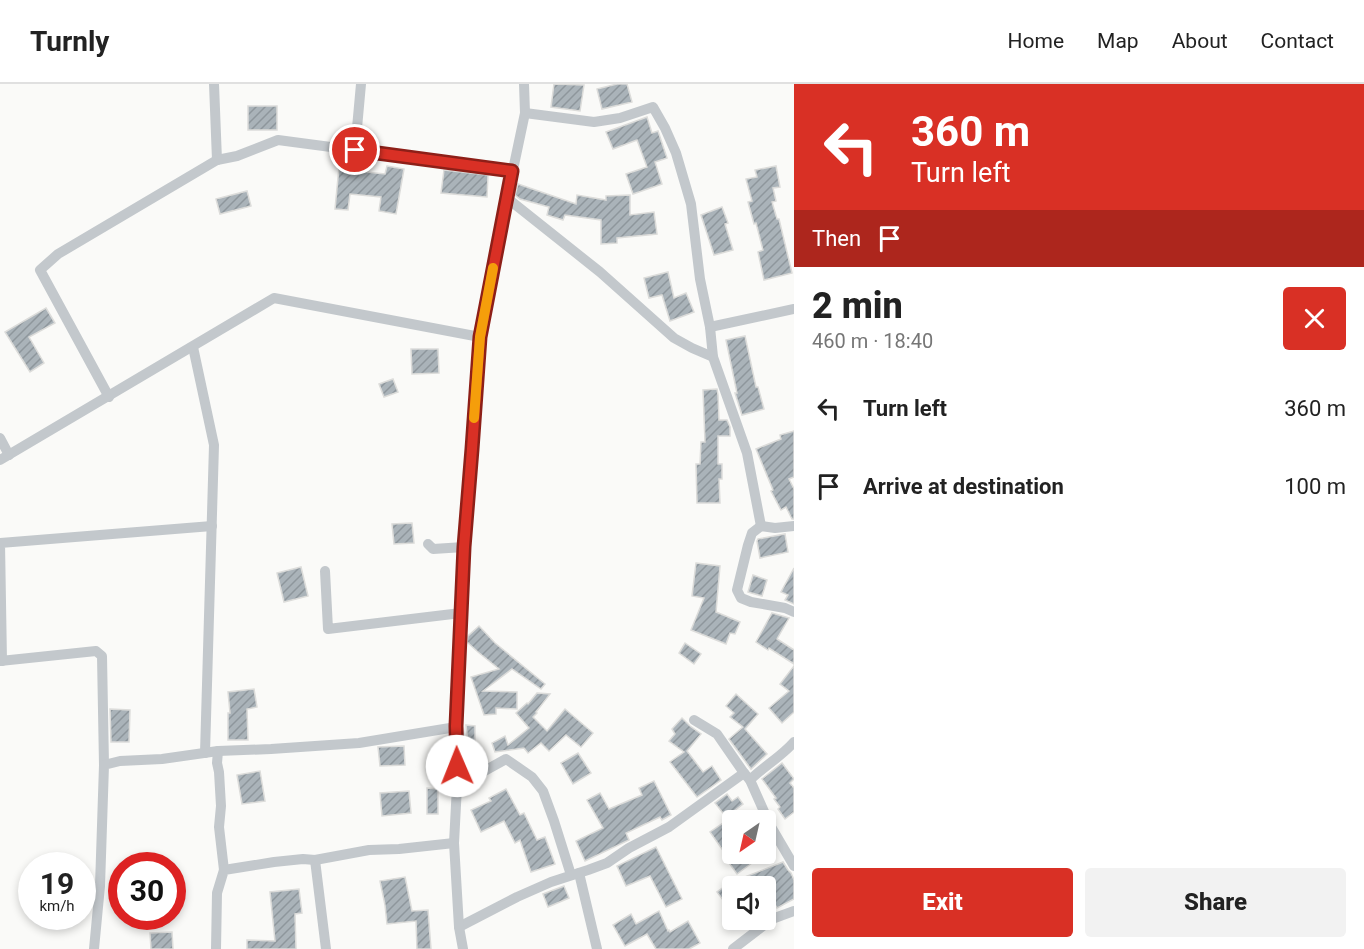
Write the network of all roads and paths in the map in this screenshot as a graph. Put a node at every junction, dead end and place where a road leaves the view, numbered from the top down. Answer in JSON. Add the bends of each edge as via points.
{"nodes":[{"id":1,"x":214,"y":84,"type":"edge"},
{"id":2,"x":361,"y":84,"type":"edge"},
{"id":3,"x":524,"y":84,"type":"edge"},
{"id":4,"x":525,"y":113,"type":"junction"},
{"id":5,"x":355,"y":150,"type":"junction"},
{"id":6,"x":217,"y":160,"type":"junction"},
{"id":7,"x":512,"y":171,"type":"junction"},
{"id":8,"x":507,"y":198,"type":"junction"},
{"id":9,"x":794,"y":309,"type":"edge"},
{"id":10,"x":710,"y":327,"type":"junction"},
{"id":11,"x":480,"y":337,"type":"junction"},
{"id":12,"x":193,"y":346,"type":"junction"},
{"id":13,"x":713,"y":357,"type":"junction"},
{"id":14,"x":109,"y":397,"type":"junction"},
{"id":15,"x":0,"y":438,"type":"edge"},
{"id":16,"x":5,"y":458,"type":"edge"},
{"id":17,"x":212,"y":526,"type":"junction"},
{"id":18,"x":760,"y":526,"type":"junction"},
{"id":19,"x":794,"y":526,"type":"edge"},
{"id":20,"x":0,"y":542,"type":"edge"},
{"id":21,"x":428,"y":544,"type":"dead end"},
{"id":22,"x":464,"y":547,"type":"junction"},
{"id":23,"x":326,"y":571,"type":"dead end"},
{"id":24,"x":794,"y":612,"type":"edge"},
{"id":25,"x":461,"y":613,"type":"junction"},
{"id":26,"x":1,"y":661,"type":"edge"},
{"id":27,"x":694,"y":720,"type":"dead end"},
{"id":28,"x":456,"y":726,"type":"junction"},
{"id":29,"x":794,"y":742,"type":"edge"},
{"id":30,"x":218,"y":751,"type":"junction"},
{"id":31,"x":205,"y":753,"type":"junction"},
{"id":32,"x":104,"y":765,"type":"junction"},
{"id":33,"x":747,"y":776,"type":"junction"},
{"id":34,"x":457,"y":786,"type":"junction"},
{"id":35,"x":454,"y":843,"type":"junction"},
{"id":36,"x":315,"y":860,"type":"junction"},
{"id":37,"x":794,"y":866,"type":"edge"},
{"id":38,"x":224,"y":870,"type":"junction"},
{"id":39,"x":575,"y":874,"type":"junction"},
{"id":40,"x":794,"y":911,"type":"edge"},
{"id":41,"x":459,"y":927,"type":"junction"},
{"id":42,"x":94,"y":949,"type":"edge"},
{"id":43,"x":216,"y":949,"type":"edge"},
{"id":44,"x":326,"y":949,"type":"edge"},
{"id":45,"x":463,"y":949,"type":"edge"},
{"id":46,"x":597,"y":949,"type":"edge"},
{"id":47,"x":734,"y":949,"type":"edge"}],
"edges":[{"from":1,"to":6,"type":"street"},
{"from":2,"to":5,"type":"street"},
{"from":3,"to":4,"type":"street"},
{"from":4,"to":7,"type":"street"},
{"from":4,"to":10,"type":"street","via":[[594,122],[653,107],[676,153],[691,204]]},
{"from":5,"to":6,"type":"street","via":[[278,140]]},
{"from":5,"to":7,"type":"street"},
{"from":6,"to":14,"type":"street","via":[[58,254],[40,270]]},
{"from":7,"to":8,"type":"street"},
{"from":8,"to":11,"type":"street"},
{"from":8,"to":13,"type":"street","via":[[600,272],[674,338]]},
{"from":9,"to":10,"type":"street"},
{"from":10,"to":13,"type":"street"},
{"from":11,"to":12,"type":"street","via":[[274,298]]},
{"from":11,"to":22,"type":"street"},
{"from":12,"to":14,"type":"street"},
{"from":12,"to":17,"type":"street","via":[[214,445]]},
{"from":13,"to":18,"type":"street","via":[[747,453]]},
{"from":14,"to":16,"type":"street"},
{"from":15,"to":16,"type":"street"},
{"from":17,"to":20,"type":"street"},
{"from":17,"to":31,"type":"street"},
{"from":18,"to":19,"type":"street"},
{"from":18,"to":24,"type":"street","via":[[752,533],[737,590],[741,598],[751,602]]},
{"from":20,"to":26,"type":"street"},
{"from":21,"to":22,"type":"street","via":[[433,549]]},
{"from":22,"to":25,"type":"street"},
{"from":23,"to":25,"type":"street","via":[[328,629]]},
{"from":25,"to":28,"type":"street"},
{"from":26,"to":32,"type":"street","via":[[96,651],[102,656]]},
{"from":27,"to":33,"type":"street","via":[[717,734]]},
{"from":28,"to":30,"type":"street","via":[[359,743]]},
{"from":28,"to":34,"type":"street"},
{"from":29,"to":33,"type":"street","via":[[786,752]]},
{"from":30,"to":31,"type":"street"},
{"from":30,"to":38,"type":"street"},
{"from":31,"to":32,"type":"street","via":[[120,760]]},
{"from":32,"to":42,"type":"street"},
{"from":33,"to":37,"type":"street"},
{"from":33,"to":39,"type":"street","via":[[607,863]]},
{"from":34,"to":35,"type":"street"},
{"from":34,"to":39,"type":"street","via":[[506,759],[532,777],[543,791]]},
{"from":35,"to":36,"type":"street","via":[[369,850]]},
{"from":35,"to":41,"type":"street"},
{"from":36,"to":38,"type":"street"},
{"from":36,"to":44,"type":"street"},
{"from":38,"to":43,"type":"street","via":[[217,893]]},
{"from":39,"to":41,"type":"street","via":[[517,897]]},
{"from":39,"to":46,"type":"street"},
{"from":40,"to":47,"type":"street","via":[[772,919]]},
{"from":41,"to":45,"type":"street"}]}
